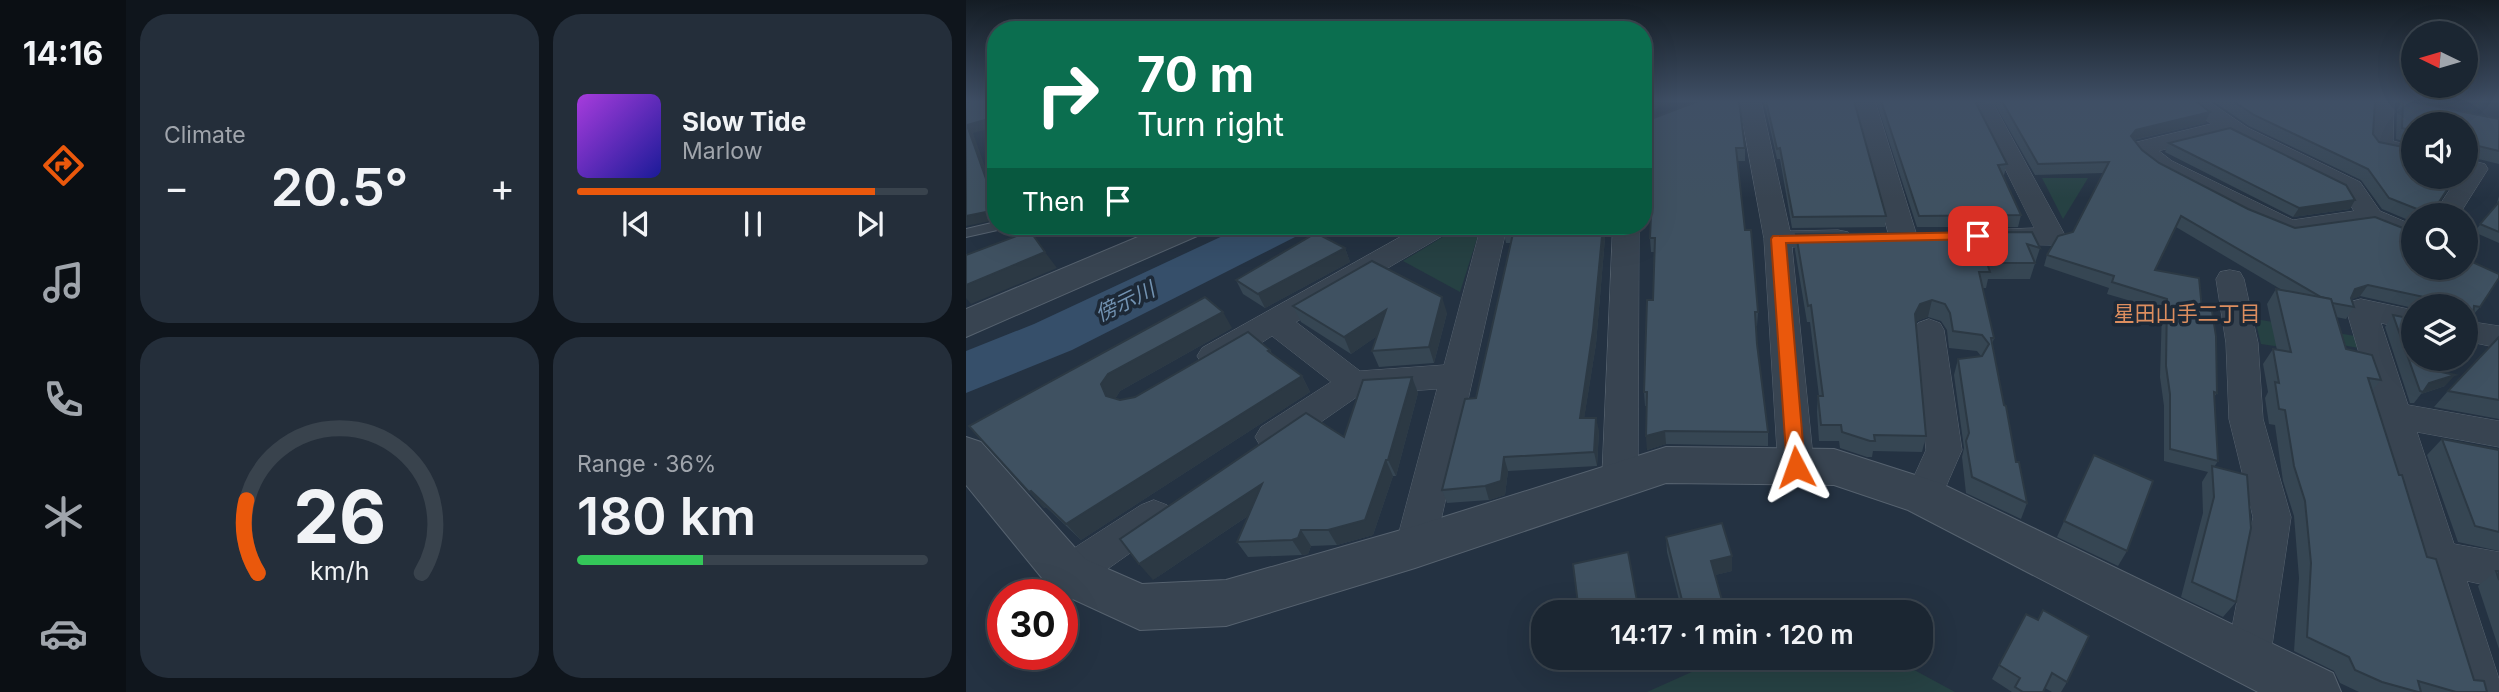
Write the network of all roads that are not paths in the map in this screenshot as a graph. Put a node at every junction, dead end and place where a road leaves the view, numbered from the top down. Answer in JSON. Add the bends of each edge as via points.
{"nodes":[{"id":1,"x":1757,"y":133,"type":"edge"},
{"id":2,"x":1871,"y":133,"type":"edge"},
{"id":3,"x":2001,"y":133,"type":"edge"},
{"id":4,"x":2204,"y":133,"type":"edge"},
{"id":5,"x":2244,"y":133,"type":"edge"},
{"id":6,"x":2382,"y":133,"type":"edge"},
{"id":7,"x":2401,"y":150,"type":"edge"},
{"id":8,"x":2371,"y":217,"type":"junction"},
{"id":9,"x":987,"y":228,"type":"edge"},
{"id":10,"x":2401,"y":230,"type":"edge"},
{"id":11,"x":966,"y":233,"type":"edge"},
{"id":12,"x":1171,"y":235,"type":"edge"},
{"id":13,"x":1423,"y":235,"type":"edge"},
{"id":14,"x":1492,"y":235,"type":"edge"},
{"id":15,"x":1626,"y":235,"type":"edge"},
{"id":16,"x":1971,"y":236,"type":"edge"},
{"id":17,"x":1778,"y":239,"type":"junction"},
{"id":18,"x":2230,"y":279,"type":"dead end"},
{"id":19,"x":2401,"y":317,"type":"edge"},
{"id":20,"x":1274,"y":321,"type":"junction"},
{"id":21,"x":966,"y":324,"type":"edge"},
{"id":22,"x":2478,"y":333,"type":"edge"},
{"id":23,"x":2499,"y":337,"type":"edge"},
{"id":24,"x":1966,"y":362,"type":"edge"},
{"id":25,"x":1191,"y":368,"type":"edge"},
{"id":26,"x":1457,"y":376,"type":"junction"},
{"id":27,"x":1354,"y":383,"type":"junction"},
{"id":28,"x":2392,"y":415,"type":"junction"},
{"id":29,"x":2499,"y":434,"type":"edge"},
{"id":30,"x":1251,"y":452,"type":"edge"},
{"id":31,"x":966,"y":454,"type":"edge"},
{"id":32,"x":1796,"y":467,"type":"junction"},
{"id":33,"x":1619,"y":479,"type":"junction"},
{"id":34,"x":1924,"y":496,"type":"junction"},
{"id":35,"x":1182,"y":497,"type":"edge"},
{"id":36,"x":1415,"y":547,"type":"junction"},
{"id":37,"x":2439,"y":558,"type":"junction"},
{"id":38,"x":2499,"y":570,"type":"edge"},
{"id":39,"x":1068,"y":574,"type":"junction"},
{"id":40,"x":2248,"y":659,"type":"junction"},
{"id":41,"x":2315,"y":692,"type":"edge"},
{"id":42,"x":2481,"y":692,"type":"edge"}],
"edges":[{"from":1,"to":17,"type":"street"},
{"from":2,"to":17,"type":"street","via":[[1892,237]]},
{"from":3,"to":16,"type":"street","via":[[2052,237]]},
{"from":4,"to":8,"type":"street","via":[[2141,148],[2162,166],[2289,229]]},
{"from":5,"to":8,"type":"street","via":[[2351,187]]},
{"from":6,"to":7,"type":"street","via":[[2381,145]]},
{"from":8,"to":10,"type":"street"},
{"from":9,"to":11,"type":"lane"},
{"from":12,"to":21,"type":"street"},
{"from":13,"to":20,"type":"street"},
{"from":14,"to":26,"type":"street"},
{"from":15,"to":33,"type":"street"},
{"from":17,"to":32,"type":"street"},
{"from":18,"to":40,"type":"street","via":[[2242,343],[2246,419],[2272,517]]},
{"from":19,"to":28,"type":"street","via":[[2361,309]]},
{"from":20,"to":25,"type":"street"},
{"from":20,"to":27,"type":"street"},
{"from":22,"to":23,"type":"street"},
{"from":24,"to":34,"type":"street","via":[[1930,345],[1944,450]]},
{"from":26,"to":27,"type":"street"},
{"from":26,"to":36,"type":"street"},
{"from":27,"to":30,"type":"street"},
{"from":28,"to":29,"type":"street"},
{"from":28,"to":37,"type":"street"},
{"from":31,"to":39,"type":"street"},
{"from":32,"to":33,"type":"street","via":[[1666,465]]},
{"from":32,"to":34,"type":"street","via":[[1834,467]]},
{"from":33,"to":36,"type":"street"},
{"from":34,"to":40,"type":"street"},
{"from":35,"to":39,"type":"street"},
{"from":36,"to":39,"type":"street","via":[[1226,603],[1140,607]]},
{"from":37,"to":38,"type":"street"},
{"from":37,"to":42,"type":"street"},
{"from":40,"to":41,"type":"street"}]}
